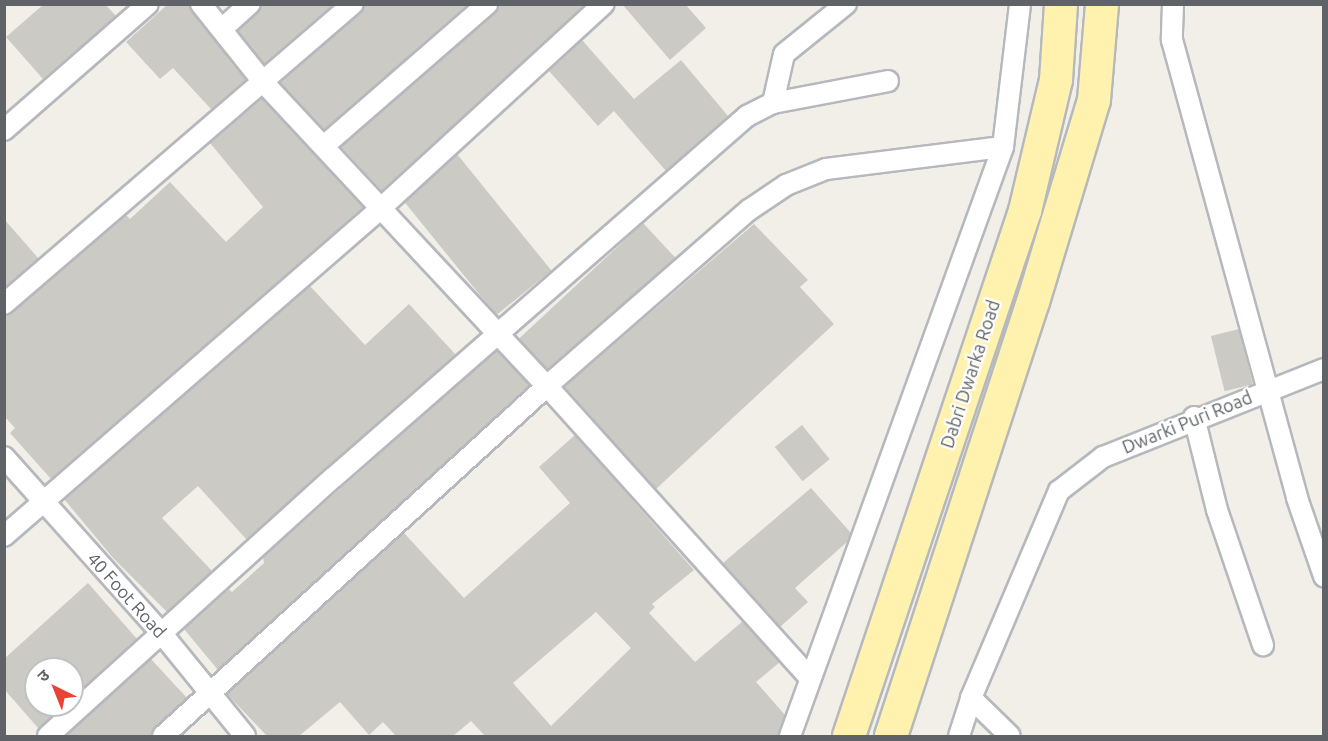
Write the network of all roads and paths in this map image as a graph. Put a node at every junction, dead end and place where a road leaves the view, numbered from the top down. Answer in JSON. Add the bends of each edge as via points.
{"nodes":[{"id":1,"x":148,"y":4,"type":"edge"},
{"id":2,"x":201,"y":4,"type":"edge"},
{"id":3,"x":250,"y":4,"type":"edge"},
{"id":4,"x":353,"y":4,"type":"edge"},
{"id":5,"x":487,"y":4,"type":"edge"},
{"id":6,"x":604,"y":4,"type":"edge"},
{"id":7,"x":846,"y":4,"type":"edge"},
{"id":8,"x":1020,"y":4,"type":"edge"},
{"id":9,"x":1061,"y":4,"type":"edge"},
{"id":10,"x":1102,"y":4,"type":"edge"},
{"id":11,"x":1173,"y":4,"type":"edge"},
{"id":12,"x":224,"y":28,"type":"junction"},
{"id":13,"x":888,"y":81,"type":"dead end"},
{"id":14,"x":264,"y":83,"type":"junction"},
{"id":15,"x":773,"y":103,"type":"junction"},
{"id":16,"x":4,"y":130,"type":"edge"},
{"id":17,"x":325,"y":145,"type":"junction"},
{"id":18,"x":1003,"y":147,"type":"junction"},
{"id":19,"x":381,"y":208,"type":"junction"},
{"id":20,"x":4,"y":304,"type":"edge"},
{"id":21,"x":500,"y":334,"type":"junction"},
{"id":22,"x":1323,"y":369,"type":"edge"},
{"id":23,"x":547,"y":386,"type":"junction"},
{"id":24,"x":1266,"y":390,"type":"junction"},
{"id":25,"x":1194,"y":417,"type":"junction"},
{"id":26,"x":4,"y":457,"type":"edge"},
{"id":27,"x":42,"y":501,"type":"junction"},
{"id":28,"x":4,"y":536,"type":"edge"},
{"id":29,"x":1323,"y":576,"type":"edge"},
{"id":30,"x":163,"y":635,"type":"junction"},
{"id":31,"x":1263,"y":645,"type":"dead end"},
{"id":32,"x":810,"y":678,"type":"junction"},
{"id":33,"x":209,"y":695,"type":"junction"},
{"id":34,"x":971,"y":698,"type":"junction"},
{"id":35,"x":48,"y":736,"type":"edge"},
{"id":36,"x":163,"y":736,"type":"edge"},
{"id":37,"x":245,"y":736,"type":"edge"},
{"id":38,"x":790,"y":736,"type":"edge"},
{"id":39,"x":849,"y":736,"type":"edge"},
{"id":40,"x":891,"y":736,"type":"edge"},
{"id":41,"x":959,"y":736,"type":"edge"},
{"id":42,"x":1010,"y":736,"type":"edge"}],
"edges":[{"from":1,"to":16,"type":"street"},
{"from":2,"to":12,"type":"street"},
{"from":3,"to":12,"type":"street"},
{"from":4,"to":14,"type":"street"},
{"from":5,"to":17,"type":"street"},
{"from":6,"to":19,"type":"street"},
{"from":7,"to":15,"type":"street","via":[[783,54]]},
{"from":8,"to":18,"type":"street"},
{"from":9,"to":39,"type":"main road","name":"Dabri Dwarka Road","via":[[1056,81],[1024,211]]},
{"from":10,"to":40,"type":"main road","name":"Dabri Dwarka Road","via":[[1094,100],[1033,302]]},
{"from":11,"to":24,"type":"street","via":[[1172,40]]},
{"from":12,"to":14,"type":"street"},
{"from":13,"to":15,"type":"street"},
{"from":14,"to":17,"type":"street"},
{"from":14,"to":20,"type":"street"},
{"from":15,"to":21,"type":"street","via":[[747,116]]},
{"from":17,"to":19,"type":"street"},
{"from":18,"to":23,"type":"street","via":[[826,169],[786,184],[749,210]]},
{"from":18,"to":32,"type":"street"},
{"from":19,"to":21,"type":"street"},
{"from":19,"to":27,"type":"street"},
{"from":21,"to":23,"type":"street"},
{"from":21,"to":30,"type":"street","via":[[333,478]]},
{"from":22,"to":24,"type":"street","name":"Dwarki Puri Road"},
{"from":23,"to":32,"type":"street"},
{"from":23,"to":33,"type":"street"},
{"from":24,"to":25,"type":"street","name":"Dwarki Puri Road"},
{"from":24,"to":29,"type":"street"},
{"from":25,"to":31,"type":"street","via":[[1217,510]]},
{"from":25,"to":34,"type":"street","name":"Dwarki Puri Road","via":[[1103,457],[1059,491]]},
{"from":26,"to":27,"type":"street","name":"40 Foot Road"},
{"from":27,"to":28,"type":"street"},
{"from":27,"to":30,"type":"street","name":"40 Foot Road"},
{"from":30,"to":33,"type":"street","name":"40 Foot Road"},
{"from":30,"to":35,"type":"street"},
{"from":32,"to":38,"type":"street"},
{"from":33,"to":36,"type":"street"},
{"from":33,"to":37,"type":"street","name":"40 Foot Road"},
{"from":34,"to":41,"type":"street"},
{"from":34,"to":42,"type":"street"}]}
